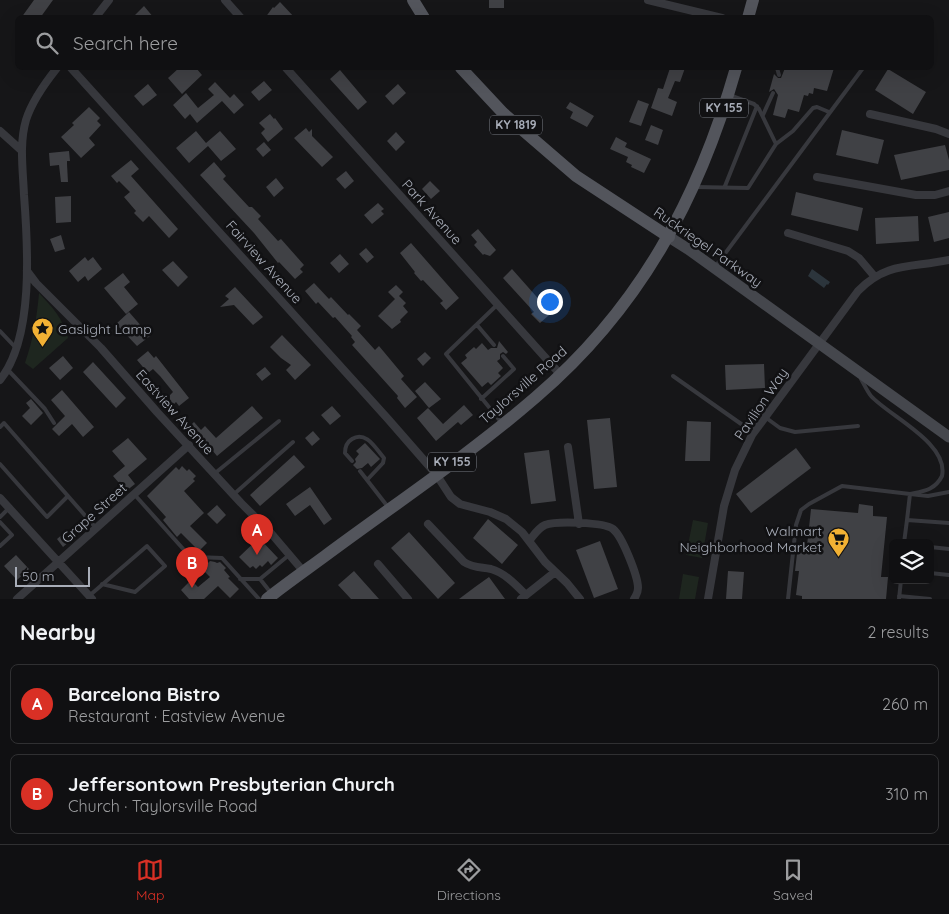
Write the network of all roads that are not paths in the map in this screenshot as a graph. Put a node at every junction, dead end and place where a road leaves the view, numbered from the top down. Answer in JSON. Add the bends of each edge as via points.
{"nodes":[{"id":1,"x":109,"y":0,"type":"edge"},
{"id":2,"x":225,"y":0,"type":"edge"},
{"id":3,"x":413,"y":0,"type":"edge"},
{"id":4,"x":648,"y":0,"type":"edge"},
{"id":5,"x":753,"y":0,"type":"edge"},
{"id":6,"x":97,"y":15,"type":"edge"},
{"id":7,"x":238,"y":15,"type":"edge"},
{"id":8,"x":422,"y":15,"type":"edge"},
{"id":9,"x":710,"y":15,"type":"edge"},
{"id":10,"x":749,"y":15,"type":"edge"},
{"id":11,"x":56,"y":70,"type":"edge"},
{"id":12,"x":73,"y":70,"type":"edge"},
{"id":13,"x":288,"y":70,"type":"edge"},
{"id":14,"x":463,"y":70,"type":"edge"},
{"id":15,"x":735,"y":70,"type":"edge"},
{"id":16,"x":778,"y":70,"type":"edge"},
{"id":17,"x":862,"y":70,"type":"edge"},
{"id":18,"x":779,"y":76,"type":"dead end"},
{"id":19,"x":773,"y":93,"type":"dead end"},
{"id":20,"x":728,"y":95,"type":"junction"},
{"id":21,"x":757,"y":106,"type":"junction"},
{"id":22,"x":829,"y":112,"type":"junction"},
{"id":23,"x":870,"y":114,"type":"dead end"},
{"id":24,"x":763,"y":115,"type":"junction"},
{"id":25,"x":0,"y":131,"type":"edge"},
{"id":26,"x":949,"y":134,"type":"edge"},
{"id":27,"x":776,"y":144,"type":"junction"},
{"id":28,"x":21,"y":150,"type":"junction"},
{"id":29,"x":817,"y":177,"type":"dead end"},
{"id":30,"x":725,"y":186,"type":"junction"},
{"id":31,"x":694,"y":187,"type":"junction"},
{"id":32,"x":949,"y":191,"type":"edge"},
{"id":33,"x":788,"y":233,"type":"dead end"},
{"id":34,"x":669,"y":237,"type":"junction"},
{"id":35,"x":949,"y":260,"type":"edge"},
{"id":36,"x":714,"y":268,"type":"junction"},
{"id":37,"x":27,"y":271,"type":"junction"},
{"id":38,"x":875,"y":277,"type":"junction"},
{"id":39,"x":498,"y":304,"type":"junction"},
{"id":40,"x":477,"y":325,"type":"junction"},
{"id":41,"x":0,"y":331,"type":"edge"},
{"id":42,"x":819,"y":344,"type":"junction"},
{"id":43,"x":494,"y":346,"type":"dead end"},
{"id":44,"x":16,"y":348,"type":"junction"},
{"id":45,"x":503,"y":356,"type":"dead end"},
{"id":46,"x":8,"y":370,"type":"junction"},
{"id":47,"x":856,"y":371,"type":"junction"},
{"id":48,"x":560,"y":374,"type":"junction"},
{"id":49,"x":673,"y":376,"type":"dead end"},
{"id":50,"x":0,"y":380,"type":"edge"},
{"id":51,"x":481,"y":399,"type":"junction"},
{"id":52,"x":765,"y":417,"type":"junction"},
{"id":53,"x":279,"y":421,"type":"dead end"},
{"id":54,"x":54,"y":423,"type":"dead end"},
{"id":55,"x":502,"y":424,"type":"junction"},
{"id":56,"x":858,"y":426,"type":"dead end"},
{"id":57,"x":0,"y":427,"type":"edge"},
{"id":58,"x":754,"y":433,"type":"junction"},
{"id":59,"x":949,"y":437,"type":"edge"},
{"id":60,"x":293,"y":442,"type":"dead end"},
{"id":61,"x":189,"y":445,"type":"junction"},
{"id":62,"x":568,"y":448,"type":"dead end"},
{"id":63,"x":352,"y":461,"type":"dead end"},
{"id":64,"x":0,"y":464,"type":"edge"},
{"id":65,"x":360,"y":471,"type":"dead end"},
{"id":66,"x":214,"y":474,"type":"junction"},
{"id":67,"x":436,"y":474,"type":"junction"},
{"id":68,"x":367,"y":480,"type":"junction"},
{"id":69,"x":949,"y":492,"type":"edge"},
{"id":70,"x":134,"y":494,"type":"junction"},
{"id":71,"x":910,"y":494,"type":"junction"},
{"id":72,"x":233,"y":495,"type":"junction"},
{"id":73,"x":68,"y":496,"type":"junction"},
{"id":74,"x":0,"y":498,"type":"edge"},
{"id":75,"x":9,"y":508,"type":"junction"},
{"id":76,"x":389,"y":509,"type":"junction"},
{"id":77,"x":0,"y":517,"type":"edge"},
{"id":78,"x":907,"y":520,"type":"junction"},
{"id":79,"x":0,"y":522,"type":"edge"},
{"id":80,"x":949,"y":523,"type":"edge"},
{"id":81,"x":428,"y":524,"type":"dead end"},
{"id":82,"x":579,"y":524,"type":"junction"},
{"id":83,"x":96,"y":528,"type":"junction"},
{"id":84,"x":905,"y":539,"type":"edge"},
{"id":85,"x":530,"y":542,"type":"junction"},
{"id":86,"x":0,"y":546,"type":"edge"},
{"id":87,"x":934,"y":547,"type":"edge"},
{"id":88,"x":949,"y":549,"type":"edge"},
{"id":89,"x":290,"y":555,"type":"junction"},
{"id":90,"x":58,"y":562,"type":"junction"},
{"id":91,"x":378,"y":564,"type":"dead end"},
{"id":92,"x":304,"y":572,"type":"junction"},
{"id":93,"x":555,"y":572,"type":"junction"},
{"id":94,"x":934,"y":573,"type":"edge"},
{"id":95,"x":949,"y":575,"type":"edge"},
{"id":96,"x":240,"y":579,"type":"junction"},
{"id":97,"x":260,"y":579,"type":"junction"},
{"id":98,"x":102,"y":584,"type":"junction"},
{"id":99,"x":900,"y":584,"type":"edge"},
{"id":100,"x":270,"y":597,"type":"edge"},
{"id":101,"x":524,"y":597,"type":"edge"},
{"id":102,"x":899,"y":597,"type":"edge"},
{"id":103,"x":90,"y":598,"type":"edge"},
{"id":104,"x":17,"y":599,"type":"edge"},
{"id":105,"x":259,"y":599,"type":"edge"},
{"id":106,"x":408,"y":599,"type":"edge"},
{"id":107,"x":580,"y":599,"type":"edge"},
{"id":108,"x":634,"y":599,"type":"edge"},
{"id":109,"x":708,"y":599,"type":"edge"},
{"id":110,"x":788,"y":599,"type":"edge"},
{"id":111,"x":930,"y":599,"type":"edge"}],
"edges":[{"from":1,"to":6,"type":"street"},
{"from":2,"to":7,"type":"street"},
{"from":3,"to":8,"type":"main road"},
{"from":4,"to":9,"type":"street"},
{"from":5,"to":10,"type":"main road"},
{"from":11,"to":28,"type":"street","via":[[32,105]]},
{"from":12,"to":67,"type":"street","name":"Fairview Avenue"},
{"from":13,"to":39,"type":"street","name":"Park Avenue"},
{"from":14,"to":34,"type":"main road","name":"Ruckriegel Parkway","number":"KY 1819","via":[[503,113],[576,176]]},
{"from":15,"to":20,"type":"main road","name":"Taylorsville Road","number":"KY 155"},
{"from":16,"to":18,"type":"lane"},
{"from":17,"to":22,"type":"lane"},
{"from":19,"to":24,"type":"lane"},
{"from":20,"to":21,"type":"lane"},
{"from":20,"to":31,"type":"main road","name":"Taylorsville Road","number":"KY 155"},
{"from":21,"to":24,"type":"lane"},
{"from":21,"to":30,"type":"lane"},
{"from":22,"to":27,"type":"lane","via":[[813,108],[794,131]]},
{"from":22,"to":36,"type":"lane"},
{"from":23,"to":26,"type":"street"},
{"from":24,"to":27,"type":"lane"},
{"from":25,"to":28,"type":"street"},
{"from":27,"to":30,"type":"lane","via":[[748,188]]},
{"from":28,"to":37,"type":"street"},
{"from":29,"to":32,"type":"street","via":[[916,195]]},
{"from":30,"to":31,"type":"lane"},
{"from":31,"to":34,"type":"main road","name":"Taylorsville Road","number":"KY 155"},
{"from":33,"to":38,"type":"street","via":[[848,251],[859,258]]},
{"from":34,"to":36,"type":"main road","name":"Ruckriegel Parkway","number":"KY 1819"},
{"from":34,"to":48,"type":"main road","name":"Taylorsville Road","number":"KY 155","via":[[621,307]]},
{"from":35,"to":38,"type":"street","name":"Pavilion Way","via":[[904,265]]},
{"from":36,"to":42,"type":"main road","name":"Ruckriegel Parkway","number":"KY 1819"},
{"from":37,"to":44,"type":"street"},
{"from":37,"to":61,"type":"street","name":"Eastview Avenue"},
{"from":38,"to":42,"type":"street","name":"Pavilion Way","via":[[858,291]]},
{"from":39,"to":40,"type":"lane"},
{"from":39,"to":48,"type":"street","name":"Park Avenue"},
{"from":40,"to":43,"type":"lane"},
{"from":40,"to":51,"type":"lane","via":[[446,354]]},
{"from":41,"to":44,"type":"lane"},
{"from":42,"to":47,"type":"main road","name":"Ruckriegel Parkway","number":"KY 1819"},
{"from":42,"to":52,"type":"street","name":"Pavilion Way"},
{"from":44,"to":46,"type":"street"},
{"from":45,"to":51,"type":"lane","via":[[514,369]]},
{"from":46,"to":50,"type":"street"},
{"from":46,"to":54,"type":"lane"},
{"from":47,"to":59,"type":"main road","name":"Ruckriegel Parkway","number":"KY 1819"},
{"from":47,"to":71,"type":"lane","via":[[871,396],[936,444],[945,460],[939,482],[928,491]]},
{"from":48,"to":55,"type":"main road","name":"Taylorsville Road","number":"KY 155"},
{"from":49,"to":58,"type":"lane"},
{"from":51,"to":55,"type":"lane"},
{"from":52,"to":56,"type":"lane","via":[[780,428],[795,432]]},
{"from":52,"to":58,"type":"street","name":"Pavilion Way"},
{"from":53,"to":66,"type":"lane"},
{"from":55,"to":67,"type":"main road","name":"Taylorsville Road","number":"KY 155"},
{"from":57,"to":73,"type":"lane","via":[[4,424]]},
{"from":58,"to":109,"type":"street","name":"Pavilion Way","via":[[735,470],[724,506]]},
{"from":60,"to":72,"type":"lane"},
{"from":61,"to":66,"type":"street","name":"Eastview Avenue"},
{"from":61,"to":70,"type":"street","name":"Grape Street"},
{"from":62,"to":82,"type":"street"},
{"from":63,"to":68,"type":"lane","via":[[345,453],[350,440],[357,436],[368,439],[384,458]]},
{"from":64,"to":73,"type":"lane","via":[[47,517]]},
{"from":65,"to":68,"type":"lane"},
{"from":66,"to":72,"type":"street","name":"Eastview Avenue"},
{"from":67,"to":76,"type":"main road","name":"Taylorsville Road","number":"KY 155"},
{"from":67,"to":85,"type":"street","name":"Fairview Avenue","via":[[460,504],[506,519]]},
{"from":68,"to":76,"type":"lane"},
{"from":69,"to":71,"type":"lane","via":[[928,496]]},
{"from":70,"to":83,"type":"street","name":"Grape Street"},
{"from":70,"to":96,"type":"lane","via":[[185,551],[196,557],[222,558]]},
{"from":71,"to":78,"type":"lane"},
{"from":71,"to":110,"type":"lane","via":[[842,486],[801,510],[796,525]]},
{"from":72,"to":89,"type":"street","name":"Eastview Avenue"},
{"from":73,"to":83,"type":"lane"},
{"from":74,"to":75,"type":"street"},
{"from":75,"to":77,"type":"lane"},
{"from":75,"to":90,"type":"street"},
{"from":76,"to":92,"type":"main road","name":"Taylorsville Road","number":"KY 155"},
{"from":78,"to":80,"type":"lane"},
{"from":78,"to":84,"type":"lane"},
{"from":79,"to":86,"type":"lane","via":[[12,535]]},
{"from":81,"to":101,"type":"street","via":[[464,562],[501,573]]},
{"from":82,"to":85,"type":"street","via":[[544,525]]},
{"from":82,"to":108,"type":"street","via":[[605,524],[618,534],[634,571],[638,588]]},
{"from":83,"to":90,"type":"street","name":"Grape Street"},
{"from":85,"to":93,"type":"street","name":"Fairview Avenue"},
{"from":87,"to":88,"type":"lane"},
{"from":89,"to":92,"type":"street","name":"Eastview Avenue"},
{"from":89,"to":97,"type":"lane"},
{"from":90,"to":103,"type":"street"},
{"from":90,"to":104,"type":"street","name":"Grape Street"},
{"from":91,"to":106,"type":"street"},
{"from":92,"to":100,"type":"main road","name":"Taylorsville Road","number":"KY 155"},
{"from":93,"to":101,"type":"street"},
{"from":93,"to":107,"type":"street","name":"Fairview Avenue"},
{"from":94,"to":95,"type":"lane"},
{"from":96,"to":97,"type":"lane"},
{"from":96,"to":105,"type":"lane"},
{"from":97,"to":100,"type":"lane"},
{"from":98,"to":98,"type":"lane","via":[[147,546],[166,566],[135,592]]},
{"from":98,"to":103,"type":"lane"},
{"from":99,"to":102,"type":"lane"},
{"from":102,"to":111,"type":"lane"}]}
